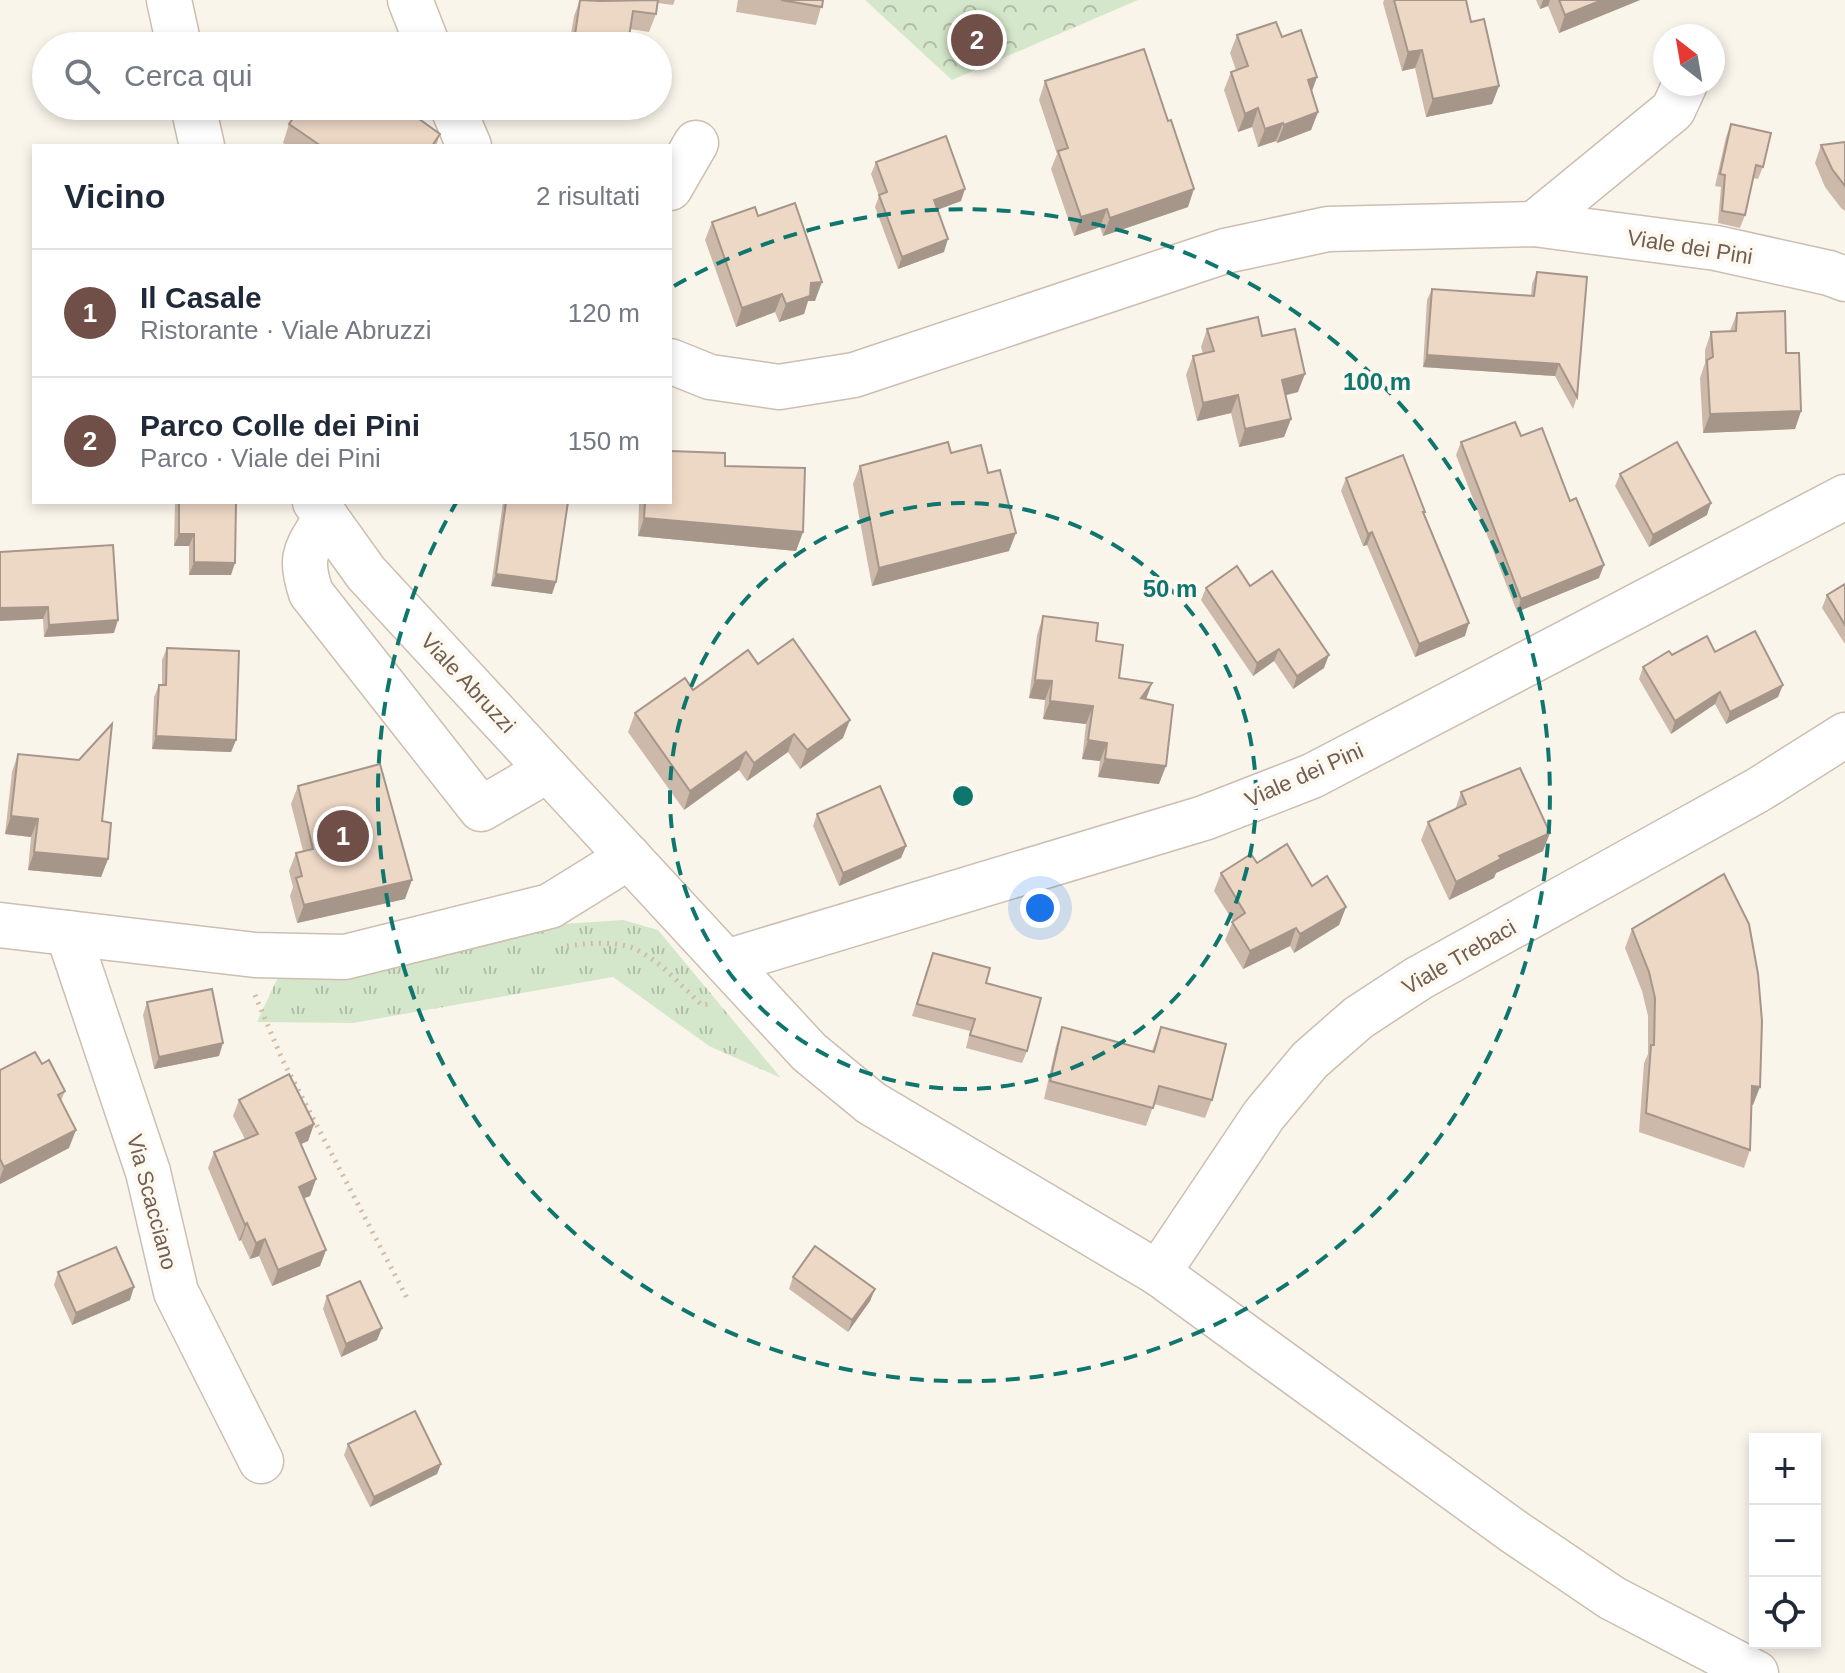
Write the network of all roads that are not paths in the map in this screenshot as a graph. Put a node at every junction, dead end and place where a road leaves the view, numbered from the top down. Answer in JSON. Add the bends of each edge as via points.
{"nodes":[{"id":1,"x":169,"y":0,"type":"edge"},
{"id":2,"x":410,"y":0,"type":"edge"},
{"id":3,"x":176,"y":32,"type":"edge"},
{"id":4,"x":423,"y":32,"type":"edge"},
{"id":5,"x":1679,"y":96,"type":"edge"},
{"id":6,"x":196,"y":120,"type":"edge"},
{"id":7,"x":458,"y":120,"type":"edge"},
{"id":8,"x":696,"y":143,"type":"dead end"},
{"id":9,"x":202,"y":144,"type":"edge"},
{"id":10,"x":468,"y":144,"type":"edge"},
{"id":11,"x":672,"y":185,"type":"edge"},
{"id":12,"x":1534,"y":224,"type":"junction"},
{"id":13,"x":1845,"y":279,"type":"edge"},
{"id":14,"x":672,"y":362,"type":"edge"},
{"id":15,"x":1845,"y":497,"type":"edge"},
{"id":16,"x":321,"y":510,"type":"edge"},
{"id":17,"x":1845,"y":735,"type":"edge"},
{"id":18,"x":548,"y":770,"type":"junction"},
{"id":19,"x":629,"y":857,"type":"junction"},
{"id":20,"x":0,"y":925,"type":"edge"},
{"id":21,"x":68,"y":933,"type":"junction"},
{"id":22,"x":726,"y":962,"type":"junction"},
{"id":23,"x":1158,"y":1273,"type":"junction"},
{"id":24,"x":261,"y":1461,"type":"dead end"},
{"id":25,"x":1756,"y":1673,"type":"edge"}],
"edges":[{"from":1,"to":3,"type":"street"},
{"from":2,"to":4,"type":"street"},
{"from":5,"to":12,"type":"street","via":[[1673,110]]},
{"from":6,"to":9,"type":"street"},
{"from":7,"to":10,"type":"street"},
{"from":8,"to":11,"type":"street"},
{"from":12,"to":13,"type":"street","name":"Viale dei Pini","via":[[1716,248]]},
{"from":12,"to":14,"type":"street","name":"Viale dei Pini","via":[[1328,229],[1225,251],[854,375],[809,383],[779,387],[710,377]]},
{"from":15,"to":22,"type":"street","name":"Viale dei Pini","via":[[1312,776],[1204,818]]},
{"from":16,"to":18,"type":"street","name":"Viale Abruzzi","via":[[366,573]]},
{"from":16,"to":18,"type":"street","via":[[305,554],[311,593],[481,809]]},
{"from":17,"to":23,"type":"street","name":"Viale Trebaci","via":[[1358,1018],[1310,1060],[1264,1115]]},
{"from":18,"to":19,"type":"street","name":"Viale Abruzzi"},
{"from":19,"to":21,"type":"street","via":[[550,906],[345,957],[253,966]]},
{"from":19,"to":22,"type":"street","name":"Viale Abruzzi"},
{"from":20,"to":21,"type":"street"},
{"from":21,"to":24,"type":"street","name":"Via Scacciano","via":[[148,1172],[176,1292]]},
{"from":22,"to":23,"type":"street","name":"Viale Abruzzi","via":[[809,1052],[871,1103]]},
{"from":23,"to":25,"type":"street","name":"Viale Abruzzi","via":[[1612,1598]]}]}
